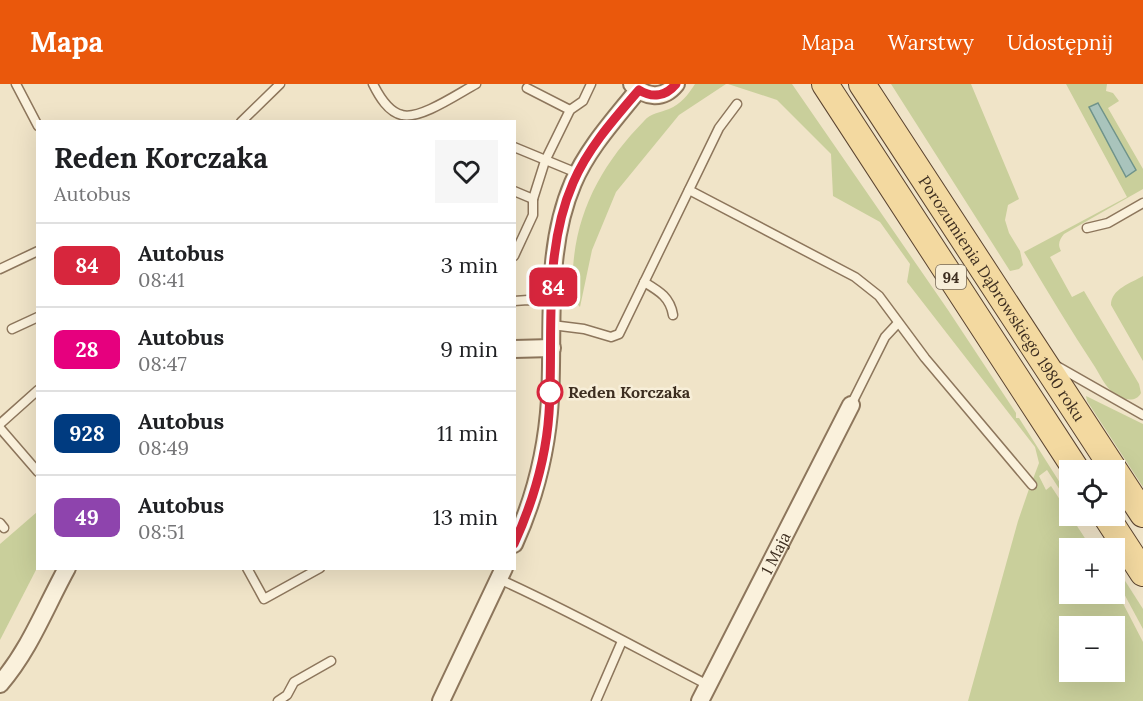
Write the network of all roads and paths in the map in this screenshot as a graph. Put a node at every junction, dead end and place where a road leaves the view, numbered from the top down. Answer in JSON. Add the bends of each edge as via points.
{"nodes":[{"id":1,"x":16,"y":84,"type":"edge"},
{"id":2,"x":280,"y":84,"type":"edge"},
{"id":3,"x":373,"y":84,"type":"edge"},
{"id":4,"x":476,"y":84,"type":"edge"},
{"id":5,"x":591,"y":84,"type":"edge"},
{"id":6,"x":676,"y":84,"type":"edge"},
{"id":7,"x":825,"y":84,"type":"edge"},
{"id":8,"x":862,"y":84,"type":"edge"},
{"id":9,"x":635,"y":87,"type":"edge"},
{"id":10,"x":527,"y":88,"type":"dead end"},
{"id":11,"x":737,"y":104,"type":"dead end"},
{"id":12,"x":570,"y":110,"type":"junction"},
{"id":13,"x":243,"y":120,"type":"edge"},
{"id":14,"x":36,"y":122,"type":"edge"},
{"id":15,"x":516,"y":148,"type":"edge"},
{"id":16,"x":545,"y":161,"type":"junction"},
{"id":17,"x":577,"y":173,"type":"junction"},
{"id":18,"x":689,"y":190,"type":"junction"},
{"id":19,"x":516,"y":191,"type":"edge"},
{"id":20,"x":532,"y":199,"type":"junction"},
{"id":21,"x":1143,"y":203,"type":"edge"},
{"id":22,"x":1087,"y":228,"type":"dead end"},
{"id":23,"x":516,"y":251,"type":"edge"},
{"id":24,"x":36,"y":252,"type":"edge"},
{"id":25,"x":0,"y":269,"type":"edge"},
{"id":26,"x":644,"y":282,"type":"junction"},
{"id":27,"x":516,"y":301,"type":"edge"},
{"id":28,"x":553,"y":303,"type":"junction"},
{"id":29,"x":673,"y":315,"type":"dead end"},
{"id":30,"x":36,"y":318,"type":"edge"},
{"id":31,"x":898,"y":323,"type":"junction"},
{"id":32,"x":552,"y":325,"type":"junction"},
{"id":33,"x":12,"y":329,"type":"dead end"},
{"id":34,"x":552,"y":348,"type":"junction"},
{"id":35,"x":516,"y":349,"type":"edge"},
{"id":36,"x":1039,"y":355,"type":"junction"},
{"id":37,"x":36,"y":392,"type":"edge"},
{"id":38,"x":851,"y":405,"type":"joint"},
{"id":39,"x":1143,"y":415,"type":"edge"},
{"id":40,"x":0,"y":426,"type":"edge"},
{"id":41,"x":1070,"y":460,"type":"edge"},
{"id":42,"x":36,"y":470,"type":"edge"},
{"id":43,"x":1032,"y":485,"type":"dead end"},
{"id":44,"x":1143,"y":514,"type":"edge"},
{"id":45,"x":1112,"y":526,"type":"edge"},
{"id":46,"x":516,"y":540,"type":"edge"},
{"id":47,"x":66,"y":570,"type":"edge"},
{"id":48,"x":247,"y":570,"type":"edge"},
{"id":49,"x":316,"y":570,"type":"edge"},
{"id":50,"x":1143,"y":573,"type":"edge"},
{"id":51,"x":501,"y":574,"type":"edge"},
{"id":52,"x":622,"y":641,"type":"junction"},
{"id":53,"x":331,"y":661,"type":"dead end"},
{"id":54,"x":0,"y":684,"type":"edge"},
{"id":55,"x":708,"y":685,"type":"junction"},
{"id":56,"x":278,"y":701,"type":"edge"},
{"id":57,"x":441,"y":701,"type":"edge"},
{"id":58,"x":597,"y":701,"type":"edge"},
{"id":59,"x":700,"y":701,"type":"edge"}],
"edges":[{"from":1,"to":14,"type":"lane"},
{"from":2,"to":13,"type":"lane"},
{"from":3,"to":4,"type":"lane","via":[[384,103],[402,116],[414,116]]},
{"from":5,"to":12,"type":"lane","via":[[583,101]]},
{"from":6,"to":9,"type":"street","via":[[655,96]]},
{"from":7,"to":41,"type":"main road","name":"Porozumienia Dąbrowskiego 1980 roku","number":"94"},
{"from":8,"to":36,"type":"main road","name":"Porozumienia Dąbrowskiego 1980 roku","number":"94"},
{"from":9,"to":17,"type":"street"},
{"from":10,"to":12,"type":"lane"},
{"from":11,"to":18,"type":"lane","via":[[719,128]]},
{"from":12,"to":16,"type":"lane"},
{"from":15,"to":16,"type":"lane"},
{"from":16,"to":17,"type":"lane"},
{"from":16,"to":20,"type":"lane"},
{"from":17,"to":28,"type":"street","via":[[557,236]]},
{"from":18,"to":26,"type":"lane"},
{"from":18,"to":31,"type":"lane","via":[[865,284]]},
{"from":19,"to":20,"type":"lane"},
{"from":20,"to":23,"type":"lane","via":[[532,215]]},
{"from":21,"to":22,"type":"lane","via":[[1108,223]]},
{"from":24,"to":25,"type":"lane"},
{"from":26,"to":29,"type":"lane","via":[[662,292]]},
{"from":26,"to":32,"type":"lane","via":[[617,336]]},
{"from":27,"to":28,"type":"lane"},
{"from":28,"to":32,"type":"street"},
{"from":30,"to":33,"type":"lane"},
{"from":31,"to":38,"type":"lane","via":[[885,337]]},
{"from":31,"to":43,"type":"lane"},
{"from":32,"to":34,"type":"street"},
{"from":34,"to":35,"type":"street"},
{"from":34,"to":46,"type":"street","via":[[543,457],[530,508]]},
{"from":36,"to":39,"type":"lane"},
{"from":36,"to":44,"type":"main road","name":"Porozumienia Dąbrowskiego 1980 roku","number":"94"},
{"from":37,"to":40,"type":"lane"},
{"from":38,"to":55,"type":"street","name":"1 Maja"},
{"from":40,"to":42,"type":"lane"},
{"from":45,"to":50,"type":"main road"},
{"from":47,"to":54,"type":"street","via":[[30,642]]},
{"from":48,"to":49,"type":"lane","via":[[264,599]]},
{"from":51,"to":52,"type":"lane"},
{"from":51,"to":57,"type":"street"},
{"from":52,"to":55,"type":"lane"},
{"from":52,"to":58,"type":"lane"},
{"from":53,"to":56,"type":"lane","via":[[294,681],[287,695]]},
{"from":55,"to":59,"type":"street","name":"1 Maja"}]}
